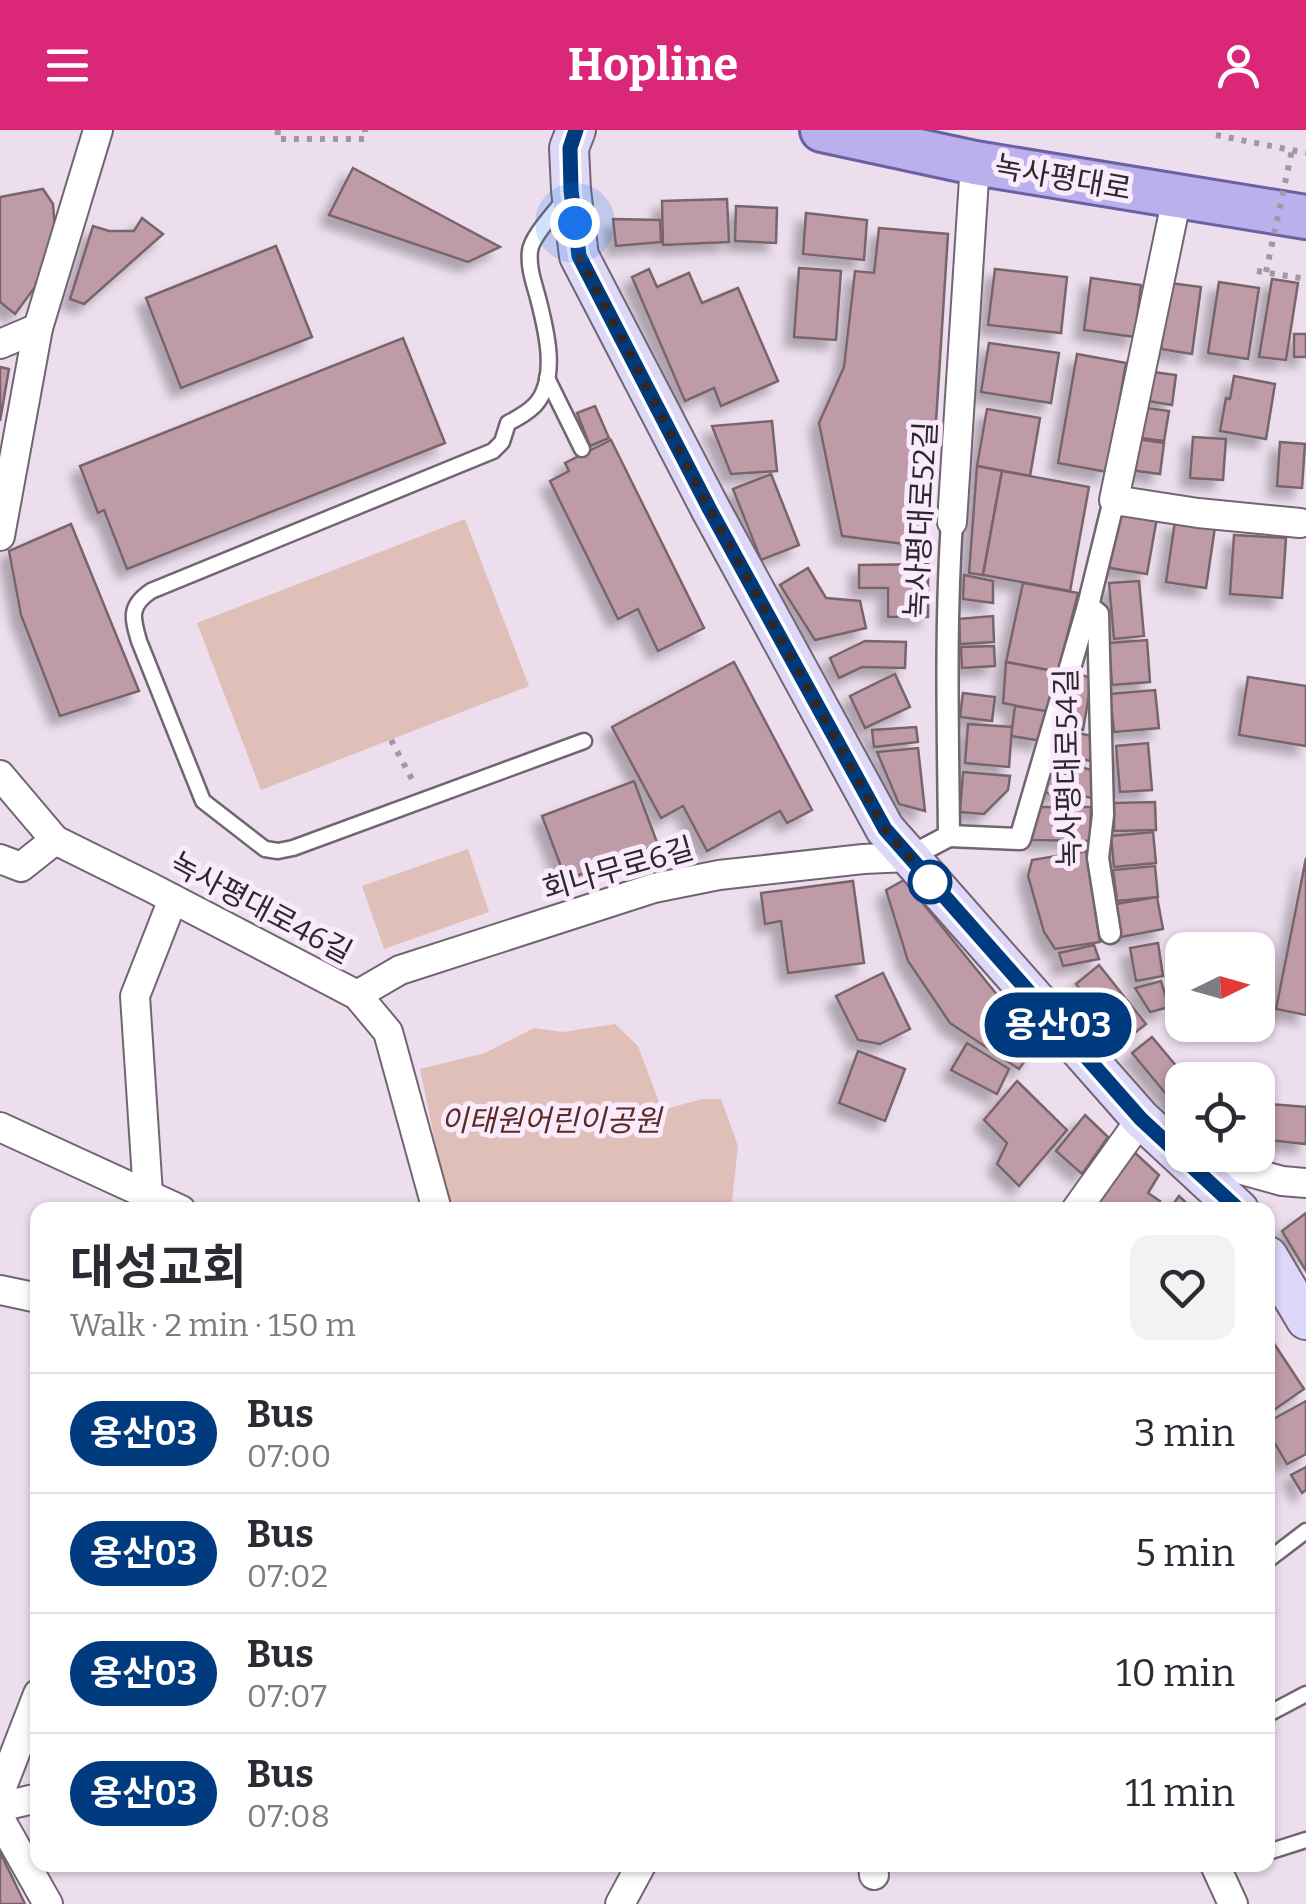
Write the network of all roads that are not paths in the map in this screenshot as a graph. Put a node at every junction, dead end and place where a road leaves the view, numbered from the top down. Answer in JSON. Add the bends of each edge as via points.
{"nodes":[{"id":1,"x":98,"y":130,"type":"edge"},
{"id":2,"x":576,"y":130,"type":"edge"},
{"id":3,"x":822,"y":130,"type":"edge"},
{"id":4,"x":975,"y":163,"type":"junction"},
{"id":5,"x":571,"y":190,"type":"junction"},
{"id":6,"x":1177,"y":197,"type":"junction"},
{"id":7,"x":1306,"y":217,"type":"edge"},
{"id":8,"x":38,"y":328,"type":"junction"},
{"id":9,"x":0,"y":344,"type":"edge"},
{"id":10,"x":546,"y":377,"type":"junction"},
{"id":11,"x":582,"y":450,"type":"dead end"},
{"id":12,"x":1114,"y":500,"type":"junction"},
{"id":13,"x":952,"y":522,"type":"joint"},
{"id":14,"x":1300,"y":524,"type":"dead end"},
{"id":15,"x":0,"y":536,"type":"edge"},
{"id":16,"x":1088,"y":606,"type":"junction"},
{"id":17,"x":584,"y":741,"type":"dead end"},
{"id":18,"x":0,"y":776,"type":"edge"},
{"id":19,"x":949,"y":836,"type":"junction"},
{"id":20,"x":54,"y":840,"type":"junction"},
{"id":21,"x":909,"y":857,"type":"junction"},
{"id":22,"x":0,"y":859,"type":"edge"},
{"id":23,"x":173,"y":899,"type":"junction"},
{"id":24,"x":1110,"y":933,"type":"dead end"},
{"id":25,"x":356,"y":994,"type":"junction"},
{"id":26,"x":1141,"y":1119,"type":"junction"},
{"id":27,"x":0,"y":1127,"type":"edge"},
{"id":28,"x":1165,"y":1139,"type":"edge"},
{"id":29,"x":1201,"y":1172,"type":"edge"},
{"id":30,"x":1247,"y":1172,"type":"edge"},
{"id":31,"x":1306,"y":1183,"type":"edge"},
{"id":32,"x":145,"y":1202,"type":"edge"},
{"id":33,"x":435,"y":1202,"type":"edge"},
{"id":34,"x":1082,"y":1202,"type":"edge"},
{"id":35,"x":1232,"y":1202,"type":"edge"},
{"id":36,"x":1275,"y":1268,"type":"edge"},
{"id":37,"x":0,"y":1290,"type":"edge"},
{"id":38,"x":30,"y":1296,"type":"edge"},
{"id":39,"x":1306,"y":1320,"type":"edge"},
{"id":40,"x":1306,"y":1531,"type":"edge"},
{"id":41,"x":1275,"y":1555,"type":"edge"},
{"id":42,"x":1306,"y":1694,"type":"edge"},
{"id":43,"x":1275,"y":1710,"type":"edge"},
{"id":44,"x":30,"y":1715,"type":"edge"},
{"id":45,"x":0,"y":1792,"type":"edge"},
{"id":46,"x":30,"y":1800,"type":"edge"},
{"id":47,"x":0,"y":1807,"type":"edge"},
{"id":48,"x":0,"y":1819,"type":"edge"},
{"id":49,"x":1306,"y":1840,"type":"edge"},
{"id":50,"x":1275,"y":1850,"type":"edge"},
{"id":51,"x":636,"y":1872,"type":"edge"},
{"id":52,"x":1222,"y":1872,"type":"edge"},
{"id":53,"x":48,"y":1904,"type":"edge"},
{"id":54,"x":620,"y":1904,"type":"edge"},
{"id":55,"x":1233,"y":1904,"type":"edge"}],
"edges":[{"from":1,"to":8,"type":"street"},
{"from":2,"to":5,"type":"main road"},
{"from":3,"to":4,"type":"main road","name":"녹사평대로"},
{"from":4,"to":6,"type":"main road","name":"녹사평대로"},
{"from":4,"to":13,"type":"street","name":"녹사평대로52길"},
{"from":5,"to":10,"type":"lane","via":[[530,246]]},
{"from":5,"to":21,"type":"main road","via":[[579,256],[866,796]]},
{"from":6,"to":7,"type":"main road","name":"녹사평대로"},
{"from":6,"to":12,"type":"street","name":"녹사평대로54길"},
{"from":8,"to":9,"type":"street"},
{"from":8,"to":15,"type":"street"},
{"from":10,"to":11,"type":"lane"},
{"from":10,"to":17,"type":"lane","via":[[538,402],[508,423],[493,452],[151,591],[134,608],[134,622],[203,801],[265,848],[293,848]]},
{"from":12,"to":14,"type":"street"},
{"from":12,"to":16,"type":"street","name":"녹사평대로54길"},
{"from":13,"to":19,"type":"street","name":"녹사평대로52길"},
{"from":16,"to":19,"type":"street","name":"녹사평대로54길","via":[[1020,839]]},
{"from":16,"to":24,"type":"street","name":"녹사평대로54길","via":[[1098,614],[1098,858]]},
{"from":18,"to":20,"type":"street","name":"녹사평대로46길"},
{"from":19,"to":21,"type":"street"},
{"from":20,"to":22,"type":"street","via":[[21,867]]},
{"from":20,"to":23,"type":"street","name":"녹사평대로46길"},
{"from":21,"to":25,"type":"street","name":"회나무로6길","via":[[718,875],[654,888],[400,970]]},
{"from":21,"to":26,"type":"main road"},
{"from":23,"to":25,"type":"street","name":"녹사평대로46길"},
{"from":23,"to":32,"type":"street","via":[[136,996]]},
{"from":25,"to":33,"type":"street","name":"녹사평대로46길","via":[[388,1032]]},
{"from":26,"to":28,"type":"main road"},
{"from":26,"to":34,"type":"street"},
{"from":27,"to":32,"type":"street"},
{"from":29,"to":35,"type":"main road"},
{"from":30,"to":31,"type":"street"},
{"from":36,"to":39,"type":"main road"},
{"from":37,"to":38,"type":"street"},
{"from":40,"to":41,"type":"lane"},
{"from":42,"to":43,"type":"lane"},
{"from":44,"to":45,"type":"street"},
{"from":46,"to":47,"type":"street"},
{"from":48,"to":53,"type":"street"},
{"from":49,"to":50,"type":"lane"},
{"from":51,"to":54,"type":"street"},
{"from":52,"to":55,"type":"street"}]}
